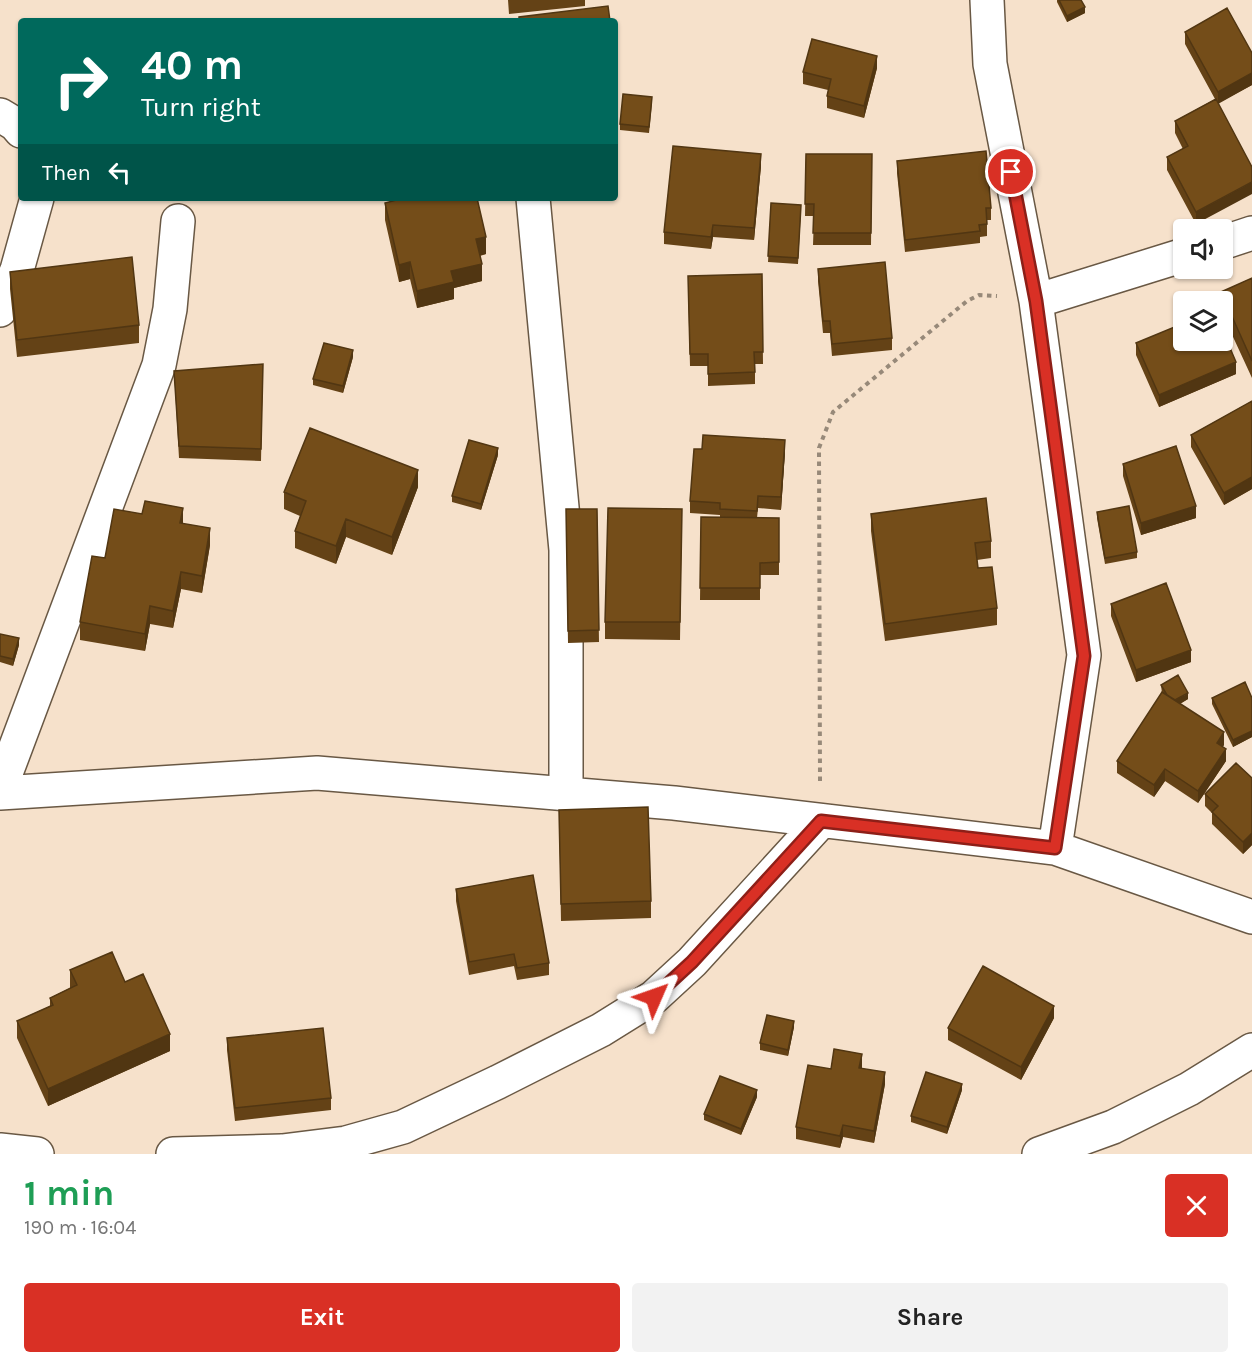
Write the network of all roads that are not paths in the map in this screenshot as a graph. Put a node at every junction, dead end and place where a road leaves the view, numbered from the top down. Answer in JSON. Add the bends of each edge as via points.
{"nodes":[{"id":1,"x":987,"y":0,"type":"edge"},
{"id":2,"x":0,"y":115,"type":"edge"},
{"id":3,"x":18,"y":128,"type":"edge"},
{"id":4,"x":36,"y":201,"type":"edge"},
{"id":5,"x":533,"y":201,"type":"edge"},
{"id":6,"x":178,"y":221,"type":"dead end"},
{"id":7,"x":1252,"y":233,"type":"edge"},
{"id":8,"x":1233,"y":239,"type":"edge"},
{"id":9,"x":1173,"y":258,"type":"edge"},
{"id":10,"x":1036,"y":301,"type":"junction"},
{"id":11,"x":0,"y":310,"type":"edge"},
{"id":12,"x":0,"y":791,"type":"edge"},
{"id":13,"x":566,"y":794,"type":"junction"},
{"id":14,"x":821,"y":821,"type":"junction"},
{"id":15,"x":1055,"y":848,"type":"junction"},
{"id":16,"x":1252,"y":916,"type":"edge"},
{"id":17,"x":1252,"y":1050,"type":"edge"},
{"id":18,"x":0,"y":1150,"type":"edge"},
{"id":19,"x":37,"y":1154,"type":"edge"},
{"id":20,"x":173,"y":1154,"type":"edge"},
{"id":21,"x":1038,"y":1154,"type":"edge"}],
"edges":[{"from":1,"to":10,"type":"street","via":[[990,64]]},
{"from":2,"to":3,"type":"street"},
{"from":4,"to":11,"type":"street","via":[[17,270]]},
{"from":5,"to":13,"type":"street","via":[[566,550]]},
{"from":6,"to":12,"type":"street","via":[[170,309],[159,364]]},
{"from":7,"to":8,"type":"street"},
{"from":9,"to":10,"type":"street"},
{"from":10,"to":15,"type":"street","via":[[1084,656]]},
{"from":12,"to":13,"type":"street","via":[[317,773]]},
{"from":13,"to":14,"type":"street"},
{"from":14,"to":15,"type":"street"},
{"from":14,"to":20,"type":"street","via":[[692,962],[654,997],[601,1030],[403,1127],[346,1143],[282,1151]]},
{"from":15,"to":16,"type":"street"},
{"from":17,"to":21,"type":"street","via":[[1189,1089],[1113,1127]]},
{"from":18,"to":19,"type":"street"}]}
